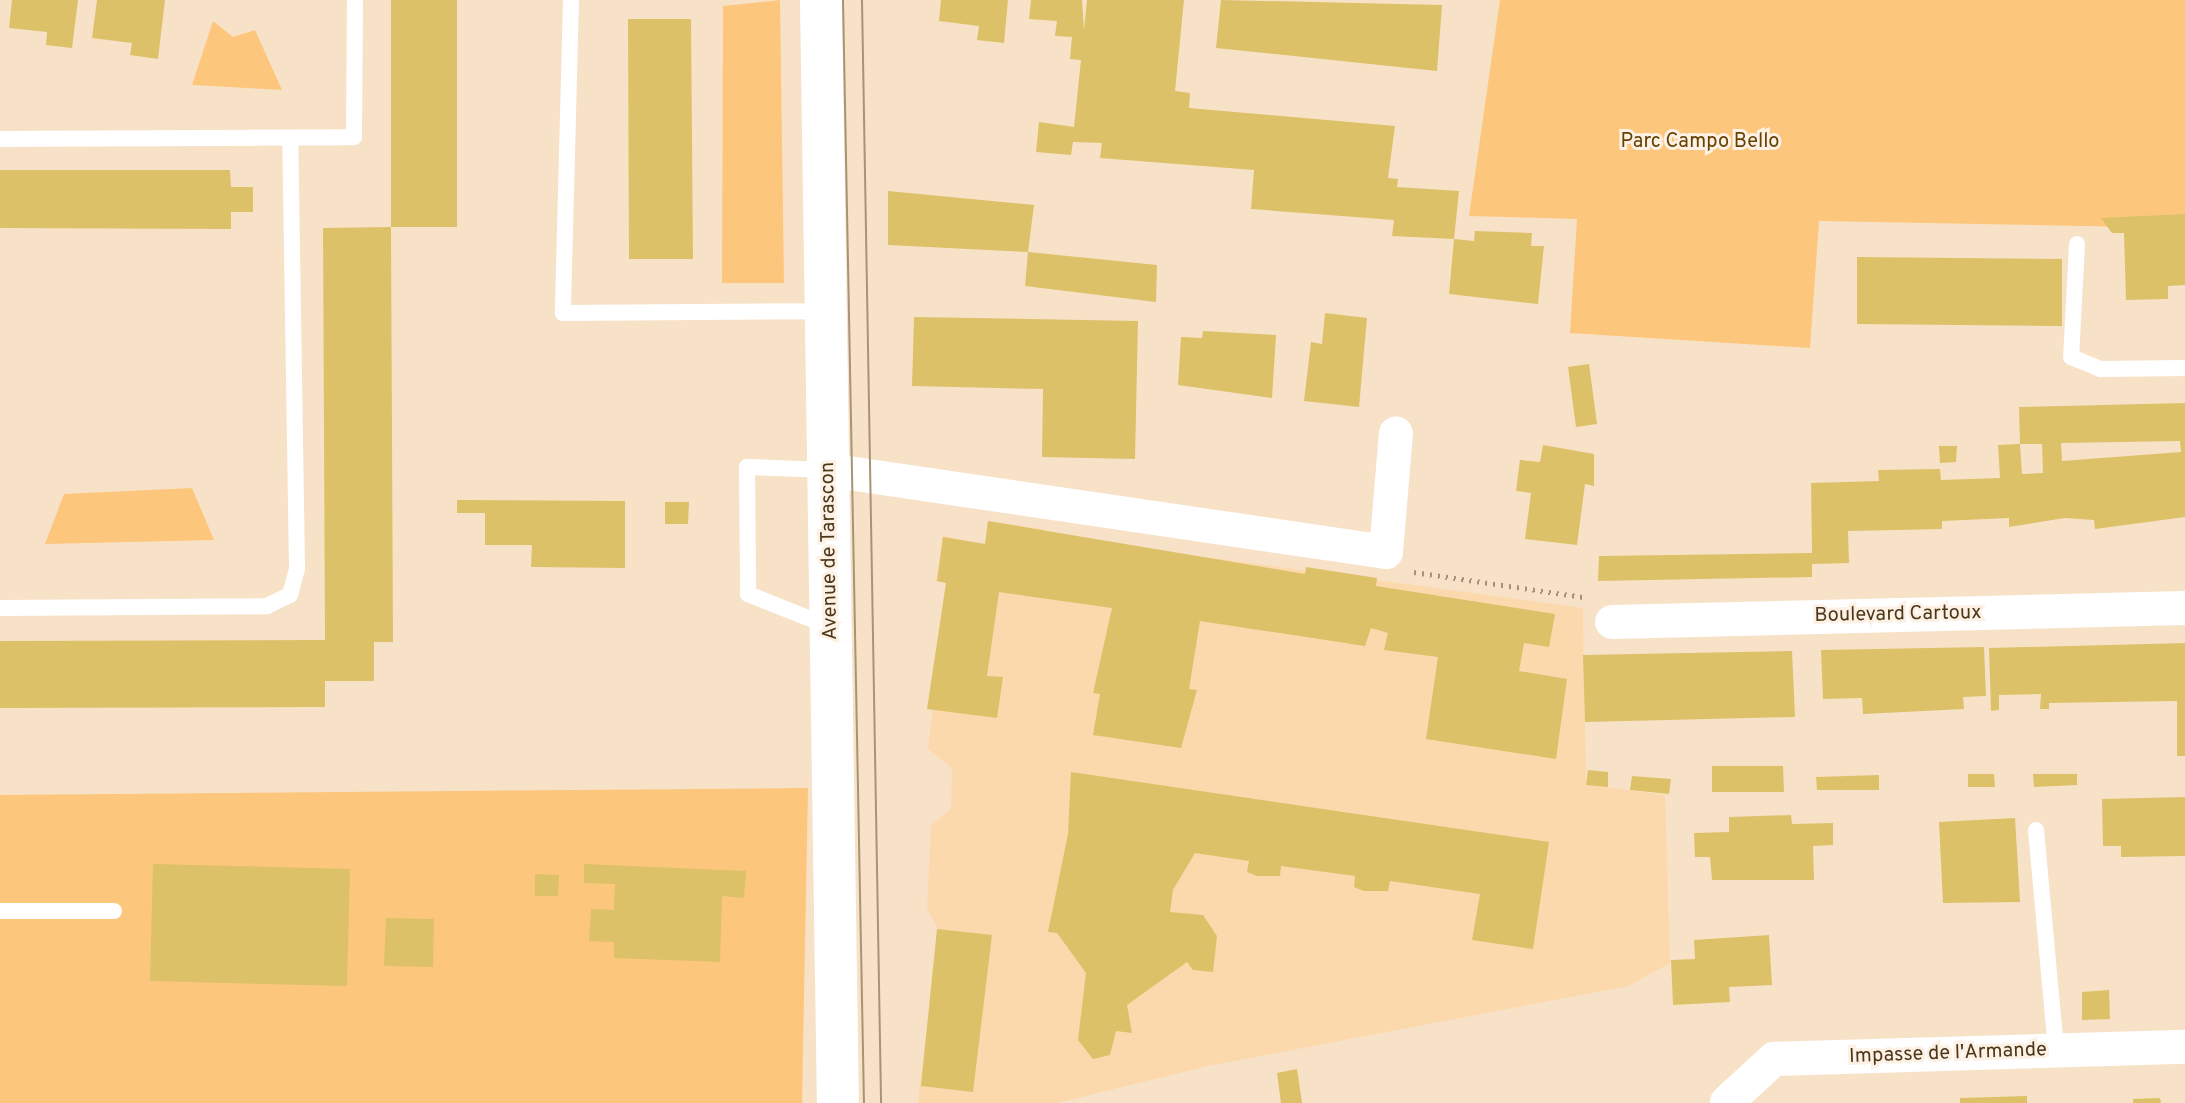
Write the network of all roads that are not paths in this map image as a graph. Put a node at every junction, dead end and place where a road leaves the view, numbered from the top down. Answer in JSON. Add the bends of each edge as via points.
{"nodes":[{"id":1,"x":355,"y":0,"type":"edge"},
{"id":2,"x":571,"y":0,"type":"edge"},
{"id":3,"x":821,"y":0,"type":"edge"},
{"id":4,"x":290,"y":138,"type":"junction"},
{"id":5,"x":0,"y":139,"type":"edge"},
{"id":6,"x":2077,"y":244,"type":"dead end"},
{"id":7,"x":825,"y":311,"type":"junction"},
{"id":8,"x":2185,"y":368,"type":"edge"},
{"id":9,"x":1396,"y":433,"type":"dead end"},
{"id":10,"x":828,"y":470,"type":"junction"},
{"id":11,"x":0,"y":608,"type":"edge"},
{"id":12,"x":2185,"y":608,"type":"edge"},
{"id":13,"x":1612,"y":622,"type":"dead end"},
{"id":14,"x":832,"y":628,"type":"junction"},
{"id":15,"x":2036,"y":830,"type":"dead end"},
{"id":16,"x":0,"y":911,"type":"edge"},
{"id":17,"x":114,"y":911,"type":"dead end"},
{"id":18,"x":2185,"y":1047,"type":"edge"},
{"id":19,"x":2056,"y":1051,"type":"junction"},
{"id":20,"x":1727,"y":1102,"type":"edge"},
{"id":21,"x":838,"y":1103,"type":"edge"}],
"edges":[{"from":1,"to":4,"type":"lane","via":[[354,137]]},
{"from":2,"to":7,"type":"lane","via":[[563,313]]},
{"from":3,"to":7,"type":"street","name":"Avenue de Tarascon"},
{"from":4,"to":5,"type":"lane"},
{"from":4,"to":11,"type":"lane","via":[[297,568],[290,595],[267,606]]},
{"from":6,"to":8,"type":"lane","via":[[2071,357],[2100,369]]},
{"from":7,"to":10,"type":"street","name":"Avenue de Tarascon"},
{"from":9,"to":10,"type":"street","via":[[1386,552]]},
{"from":10,"to":14,"type":"street","name":"Avenue de Tarascon"},
{"from":10,"to":14,"type":"lane","via":[[747,467],[748,594]]},
{"from":12,"to":13,"type":"street","name":"Boulevard Cartoux"},
{"from":14,"to":21,"type":"street","name":"Avenue de Tarascon"},
{"from":15,"to":19,"type":"lane"},
{"from":16,"to":17,"type":"lane"},
{"from":18,"to":19,"type":"street","name":"Impasse de l'Armande"},
{"from":19,"to":20,"type":"street","name":"Impasse de l'Armande","via":[[1774,1059]]}]}
